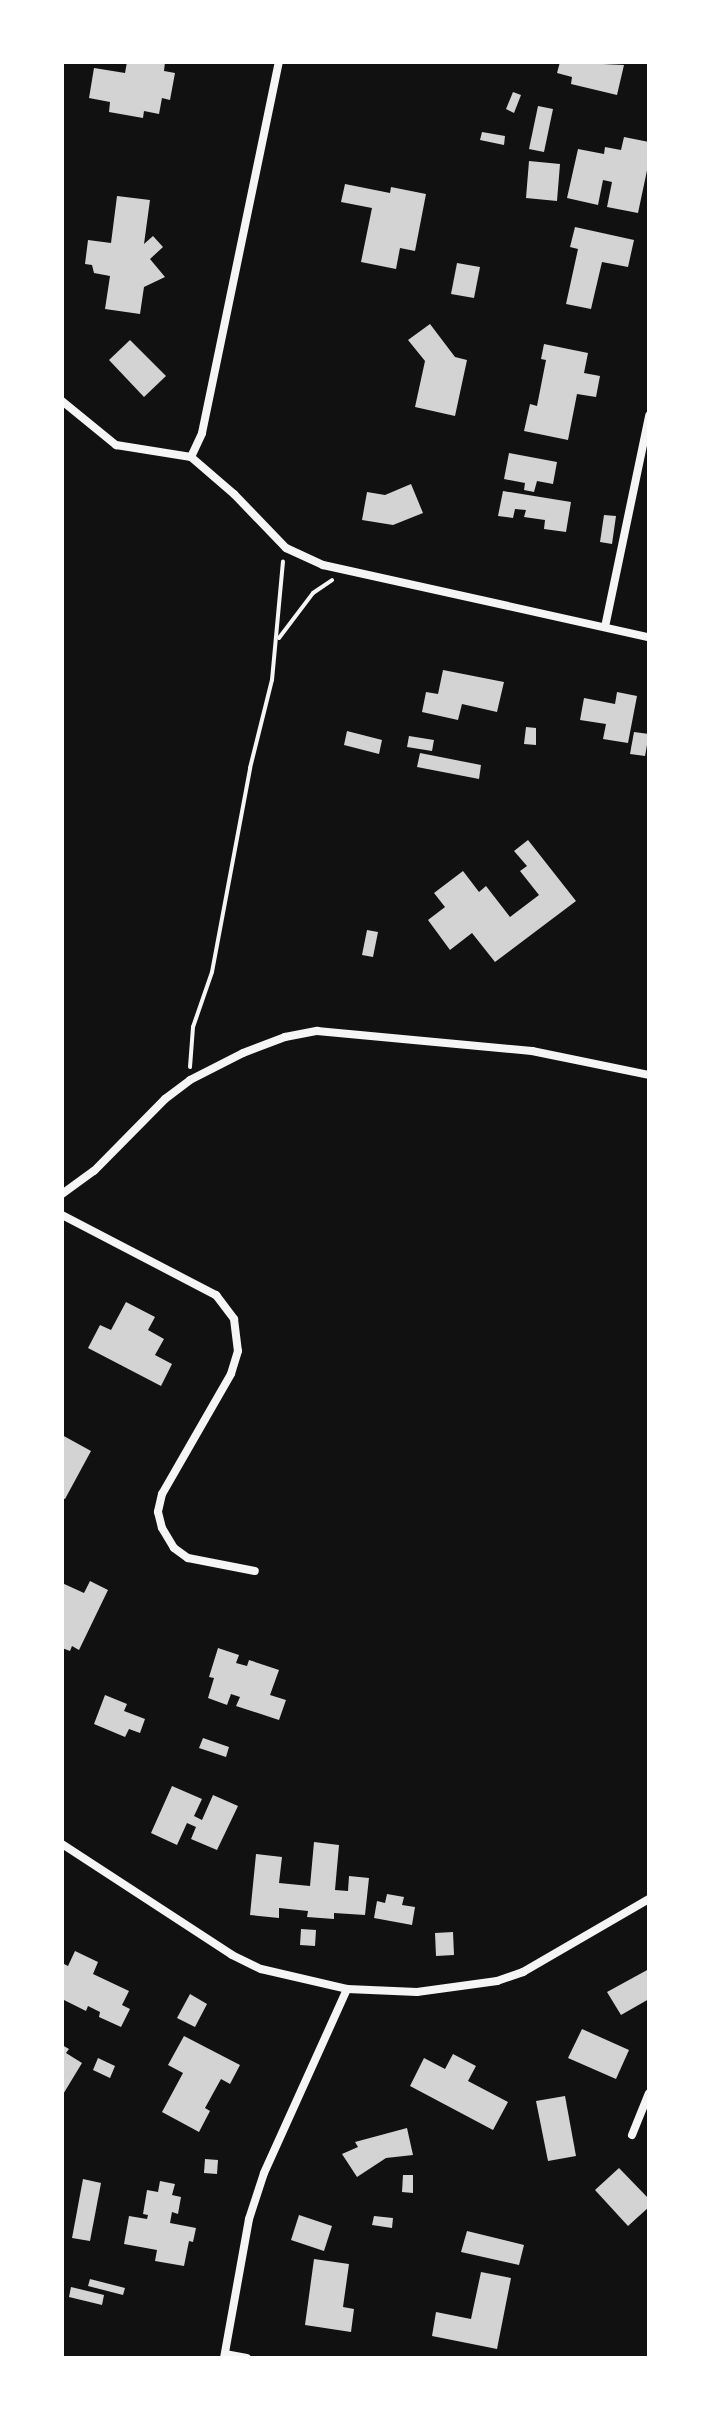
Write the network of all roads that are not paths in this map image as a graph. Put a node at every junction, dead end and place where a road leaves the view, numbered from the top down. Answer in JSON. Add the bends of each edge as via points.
{"nodes":[{"id":1,"x":279,"y":62,"type":"edge"},
{"id":2,"x":62,"y":401,"type":"edge"},
{"id":3,"x":649,"y":416,"type":"edge"},
{"id":4,"x":191,"y":457,"type":"junction"},
{"id":5,"x":605,"y":627,"type":"junction"},
{"id":6,"x":649,"y":637,"type":"edge"},
{"id":7,"x":649,"y":1075,"type":"edge"},
{"id":8,"x":62,"y":1194,"type":"edge"},
{"id":9,"x":62,"y":1215,"type":"edge"},
{"id":10,"x":255,"y":1571,"type":"dead end"},
{"id":11,"x":63,"y":1847,"type":"edge"},
{"id":12,"x":649,"y":1899,"type":"edge"},
{"id":13,"x":347,"y":1989,"type":"junction"},
{"id":14,"x":649,"y":2093,"type":"edge"},
{"id":15,"x":632,"y":2135,"type":"dead end"},
{"id":16,"x":224,"y":2356,"type":"edge"},
{"id":17,"x":247,"y":2358,"type":"edge"}],
"edges":[{"from":1,"to":4,"type":"street","via":[[202,433]]},
{"from":2,"to":4,"type":"street","via":[[116,445]]},
{"from":3,"to":5,"type":"street"},
{"from":4,"to":5,"type":"street","via":[[286,548],[345,573]]},
{"from":5,"to":6,"type":"street"},
{"from":7,"to":8,"type":"street","via":[[532,1051],[317,1031],[285,1037],[190,1080],[94,1171]]},
{"from":9,"to":10,"type":"street","via":[[216,1295],[234,1319],[238,1351],[231,1374],[162,1494],[158,1512],[174,1548],[188,1558]]},
{"from":11,"to":13,"type":"street","via":[[232,1955],[261,1969]]},
{"from":12,"to":13,"type":"street","via":[[523,1972],[497,1981],[417,1992]]},
{"from":13,"to":16,"type":"street","via":[[264,2173],[249,2219]]},
{"from":14,"to":15,"type":"street"},
{"from":16,"to":17,"type":"street"}]}
